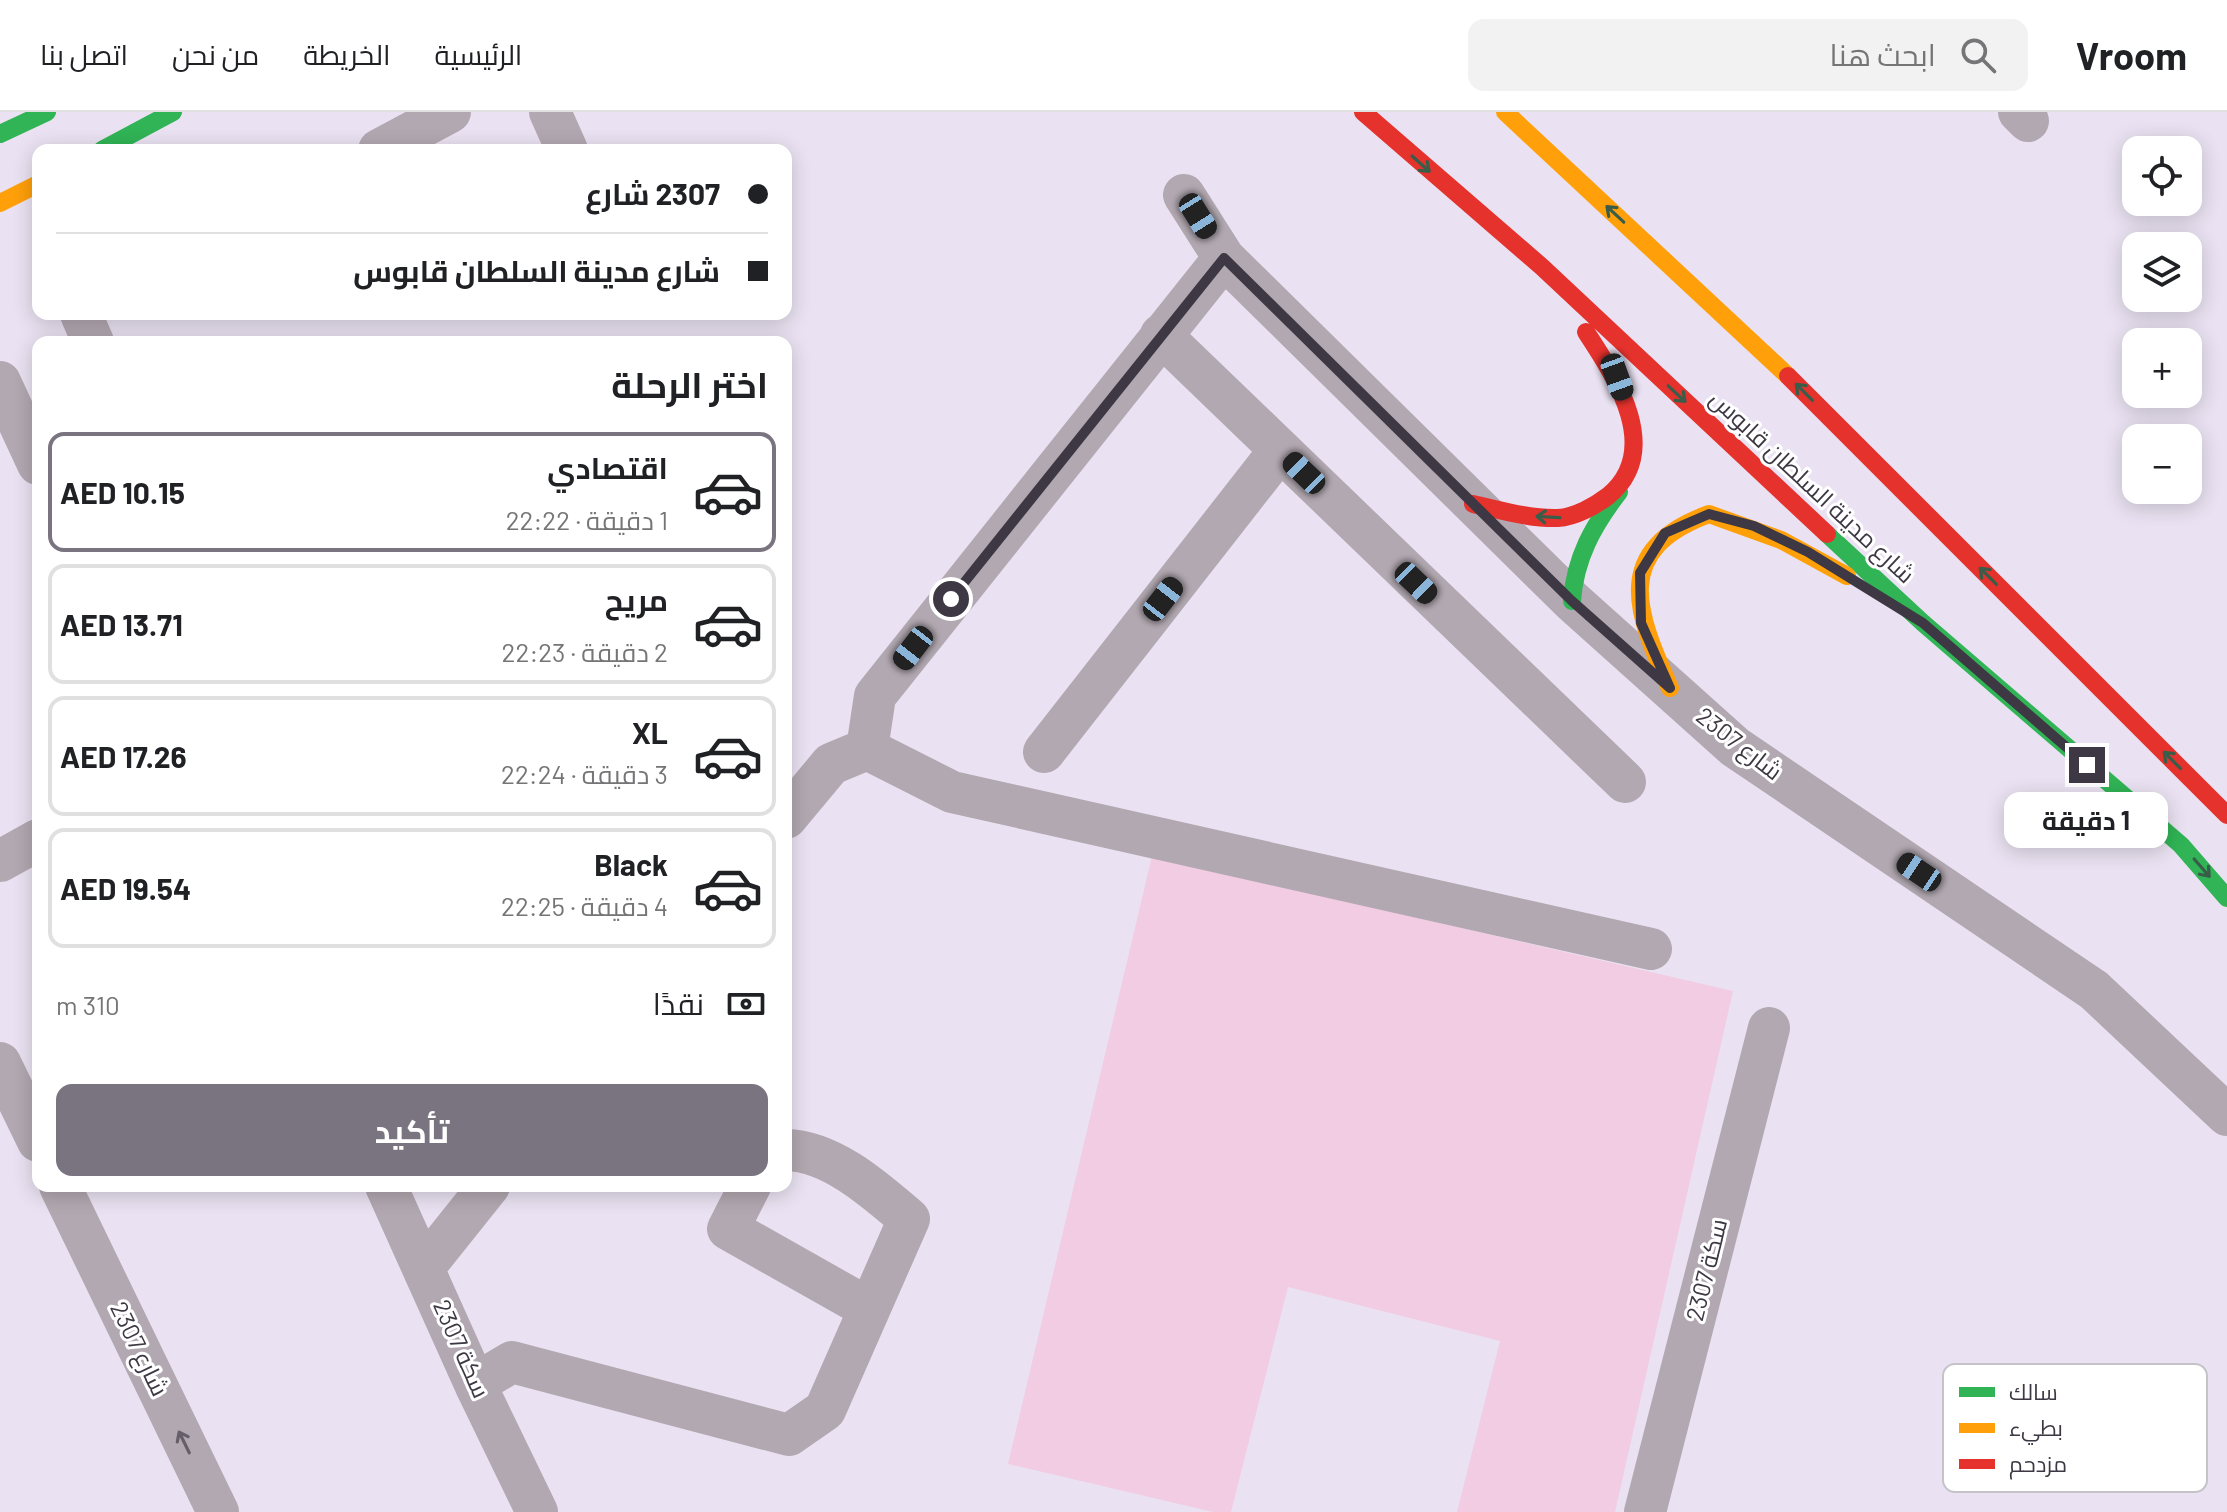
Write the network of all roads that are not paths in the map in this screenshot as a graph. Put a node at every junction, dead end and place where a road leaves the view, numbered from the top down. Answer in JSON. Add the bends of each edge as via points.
{"nodes":[{"id":1,"x":47,"y":112,"type":"edge"},
{"id":2,"x":173,"y":112,"type":"edge"},
{"id":3,"x":450,"y":112,"type":"edge"},
{"id":4,"x":550,"y":112,"type":"edge"},
{"id":5,"x":1363,"y":112,"type":"edge"},
{"id":6,"x":1505,"y":112,"type":"edge"},
{"id":7,"x":0,"y":134,"type":"edge"},
{"id":8,"x":113,"y":144,"type":"edge"},
{"id":9,"x":390,"y":144,"type":"edge"},
{"id":10,"x":564,"y":144,"type":"edge"},
{"id":11,"x":32,"y":187,"type":"edge"},
{"id":12,"x":1184,"y":195,"type":"dead end"},
{"id":13,"x":0,"y":203,"type":"edge"},
{"id":14,"x":1224,"y":258,"type":"junction"},
{"id":15,"x":1542,"y":267,"type":"junction"},
{"id":16,"x":1161,"y":335,"type":"junction"},
{"id":17,"x":0,"y":382,"type":"edge"},
{"id":18,"x":1280,"y":450,"type":"junction"},
{"id":19,"x":32,"y":451,"type":"edge"},
{"id":20,"x":1620,"y":490,"type":"junction"},
{"id":21,"x":1473,"y":504,"type":"junction"},
{"id":22,"x":1572,"y":601,"type":"junction"},
{"id":23,"x":1923,"y":623,"type":"junction"},
{"id":24,"x":1670,"y":688,"type":"junction"},
{"id":25,"x":867,"y":749,"type":"junction"},
{"id":26,"x":1044,"y":752,"type":"dead end"},
{"id":27,"x":1625,"y":782,"type":"dead end"},
{"id":28,"x":792,"y":811,"type":"edge"},
{"id":29,"x":2227,"y":815,"type":"edge"},
{"id":30,"x":32,"y":843,"type":"edge"},
{"id":31,"x":0,"y":861,"type":"edge"},
{"id":32,"x":2227,"y":898,"type":"edge"},
{"id":33,"x":1651,"y":949,"type":"dead end"},
{"id":34,"x":1769,"y":1028,"type":"dead end"},
{"id":35,"x":0,"y":1063,"type":"edge"},
{"id":36,"x":2227,"y":1115,"type":"edge"},
{"id":37,"x":32,"y":1129,"type":"edge"},
{"id":38,"x":792,"y":1150,"type":"edge"},
{"id":39,"x":63,"y":1192,"type":"edge"},
{"id":40,"x":389,"y":1192,"type":"edge"},
{"id":41,"x":484,"y":1192,"type":"edge"},
{"id":42,"x":747,"y":1192,"type":"edge"},
{"id":43,"x":425,"y":1266,"type":"junction"},
{"id":44,"x":868,"y":1308,"type":"junction"},
{"id":45,"x":475,"y":1384,"type":"junction"},
{"id":46,"x":218,"y":1512,"type":"edge"},
{"id":47,"x":537,"y":1512,"type":"edge"},
{"id":48,"x":1645,"y":1512,"type":"edge"}],
"edges":[{"from":1,"to":7,"type":"main road"},
{"from":2,"to":8,"type":"main road"},
{"from":3,"to":9,"type":"street"},
{"from":4,"to":10,"type":"street"},
{"from":5,"to":15,"type":"main road","name":"شارع مدينة السلطان قابوس","one_way":true},
{"from":29,"to":6,"type":"main road","one_way":true,"via":[[1768,356]]},
{"from":11,"to":13,"type":"main road"},
{"from":12,"to":14,"type":"street","name":"2307 شارع"},
{"from":14,"to":16,"type":"street"},
{"from":14,"to":21,"type":"street","name":"2307 شارع"},
{"from":15,"to":20,"type":"main road","via":[[1617,377],[1633,423],[1632,470]]},
{"from":15,"to":23,"type":"main road","name":"شارع مدينة السلطان قابوس","one_way":true},
{"from":16,"to":18,"type":"street"},
{"from":16,"to":25,"type":"street","via":[[875,696]]},
{"from":17,"to":19,"type":"street"},
{"from":18,"to":26,"type":"street"},
{"from":18,"to":27,"type":"street"},
{"from":20,"to":21,"type":"main road","one_way":true,"via":[[1563,518]]},
{"from":20,"to":22,"type":"main road","via":[[1583,544],[1573,573]]},
{"from":21,"to":22,"type":"street","name":"2307 شارع"},
{"from":22,"to":24,"type":"street","name":"2307 شارع"},
{"from":23,"to":24,"type":"main road","via":[[1808,552],[1754,526],[1709,514],[1665,533],[1640,573],[1641,623]]},
{"from":23,"to":32,"type":"main road","name":"شارع مدينة السلطان قابوس","one_way":true,"via":[[2181,845]]},
{"from":24,"to":36,"type":"street","name":"2307 شارع","via":[[1735,747],[2094,990]]},
{"from":25,"to":28,"type":"street","via":[[831,764]]},
{"from":25,"to":33,"type":"street","via":[[952,792]]},
{"from":30,"to":31,"type":"street"},
{"from":34,"to":48,"type":"street","name":"سكة 2307"},
{"from":35,"to":37,"type":"street"},
{"from":38,"to":44,"type":"street","via":[[806,1150],[858,1179],[909,1219]]},
{"from":46,"to":39,"type":"street","name":"2307 شارع","one_way":true},
{"from":40,"to":43,"type":"street","name":"سكة 2307"},
{"from":41,"to":43,"type":"street"},
{"from":42,"to":44,"type":"street","via":[[728,1229]]},
{"from":43,"to":45,"type":"street","name":"سكة 2307"},
{"from":44,"to":45,"type":"street","via":[[825,1410],[789,1435],[512,1362]]},
{"from":45,"to":47,"type":"street","name":"سكة 2307"}]}
